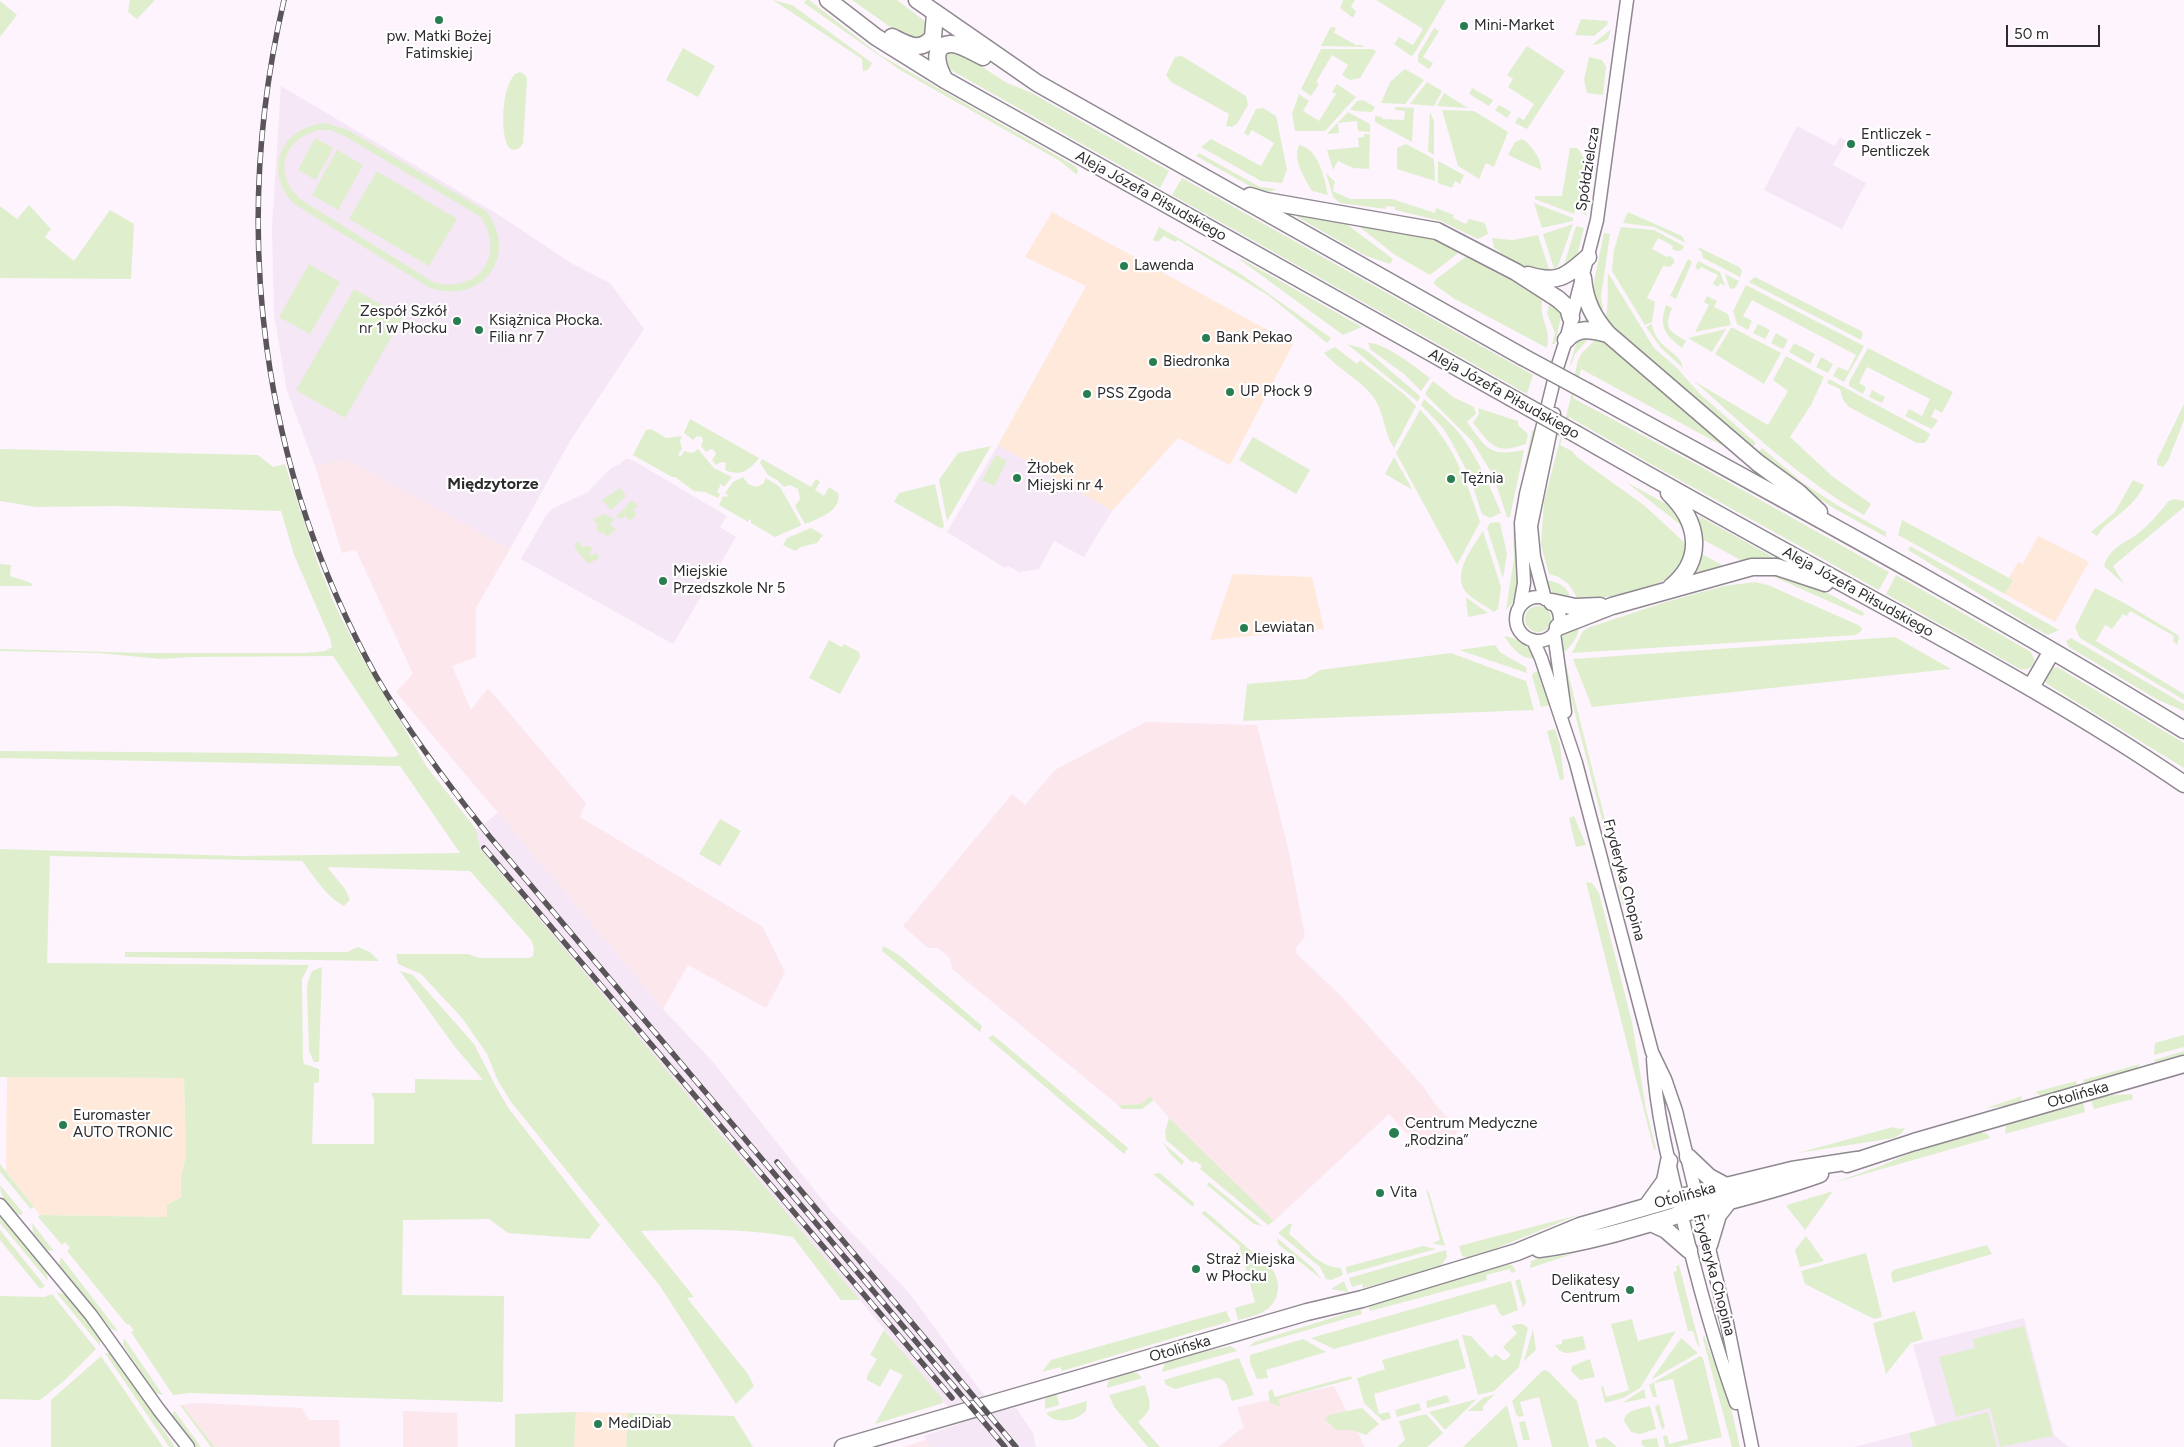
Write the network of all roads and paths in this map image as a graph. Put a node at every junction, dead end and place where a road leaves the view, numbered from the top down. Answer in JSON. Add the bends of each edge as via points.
{"nodes":[{"id":1,"x":828,"y":0,"type":"edge"},
{"id":2,"x":917,"y":0,"type":"edge"},
{"id":3,"x":1627,"y":0,"type":"edge"},
{"id":4,"x":935,"y":14,"type":"junction"},
{"id":5,"x":847,"y":15,"type":"junction"},
{"id":6,"x":945,"y":80,"type":"junction"},
{"id":7,"x":1037,"y":83,"type":"junction"},
{"id":8,"x":1224,"y":188,"type":"junction"},
{"id":9,"x":1588,"y":257,"type":"junction"},
{"id":10,"x":1516,"y":272,"type":"junction"},
{"id":11,"x":1583,"y":278,"type":"junction"},
{"id":12,"x":1572,"y":318,"type":"junction"},
{"id":13,"x":1608,"y":334,"type":"junction"},
{"id":14,"x":1566,"y":340,"type":"junction"},
{"id":15,"x":1657,"y":481,"type":"junction"},
{"id":16,"x":1835,"y":528,"type":"junction"},
{"id":17,"x":1670,"y":588,"type":"junction"},
{"id":18,"x":1868,"y":597,"type":"junction"},
{"id":19,"x":1548,"y":601,"type":"junction"},
{"id":20,"x":1612,"y":606,"type":"junction"},
{"id":21,"x":1518,"y":609,"type":"junction"},
{"id":22,"x":1556,"y":630,"type":"junction"},
{"id":23,"x":1533,"y":640,"type":"junction"},
{"id":24,"x":2052,"y":651,"type":"junction"},
{"id":25,"x":2031,"y":687,"type":"junction"},
{"id":26,"x":2184,"y":730,"type":"edge"},
{"id":27,"x":1570,"y":746,"type":"junction"},
{"id":28,"x":2184,"y":784,"type":"edge"},
{"id":29,"x":1652,"y":1052,"type":"junction"},
{"id":30,"x":2184,"y":1064,"type":"edge"},
{"id":31,"x":1688,"y":1157,"type":"junction"},
{"id":32,"x":1857,"y":1160,"type":"junction"},
{"id":33,"x":1669,"y":1161,"type":"junction"},
{"id":34,"x":1724,"y":1185,"type":"junction"},
{"id":35,"x":1696,"y":1193,"type":"junction"},
{"id":36,"x":1676,"y":1198,"type":"junction"},
{"id":37,"x":1729,"y":1201,"type":"junction"},
{"id":38,"x":0,"y":1205,"type":"edge"},
{"id":39,"x":1647,"y":1206,"type":"junction"},
{"id":40,"x":1700,"y":1209,"type":"junction"},
{"id":41,"x":1681,"y":1214,"type":"junction"},
{"id":42,"x":1651,"y":1223,"type":"junction"},
{"id":43,"x":1708,"y":1245,"type":"junction"},
{"id":44,"x":1689,"y":1250,"type":"junction"},
{"id":45,"x":1517,"y":1252,"type":"junction"},
{"id":46,"x":1751,"y":1445,"type":"edge"},
{"id":47,"x":188,"y":1447,"type":"edge"},
{"id":48,"x":843,"y":1447,"type":"edge"}],
"edges":[{"from":1,"to":5,"type":"main road","name":"Aleja Józefa Piłsudskiego"},
{"from":2,"to":4,"type":"main road"},
{"from":3,"to":9,"type":"street","name":"Spółdzielcza","via":[[1600,199]]},
{"from":4,"to":5,"type":"main road","via":[[933,37],[917,48]]},
{"from":4,"to":7,"type":"main road"},
{"from":5,"to":6,"type":"main road","name":"Aleja Józefa Piłsudskiego"},
{"from":6,"to":7,"type":"main road","via":[[937,60],[941,49],[950,44],[961,46]]},
{"from":6,"to":15,"type":"main road","name":"Aleja Józefa Piłsudskiego","bridge":true},
{"from":7,"to":8,"type":"main road"},
{"from":8,"to":10,"type":"main road","via":[[1266,201],[1437,231]]},
{"from":8,"to":16,"type":"main road","bridge":true},
{"from":9,"to":10,"type":"main road","via":[[1561,278],[1540,279]]},
{"from":9,"to":11,"type":"street","name":"Spółdzielcza"},
{"from":10,"to":12,"type":"main road","via":[[1564,303]]},
{"from":11,"to":12,"type":"street","name":"Spółdzielcza"},
{"from":11,"to":13,"type":"main road","via":[[1592,312]]},
{"from":12,"to":14,"type":"street","name":"Spółdzielcza"},
{"from":13,"to":14,"type":"main road","via":[[1585,330],[1574,332]]},
{"from":13,"to":16,"type":"main road","via":[[1758,463],[1800,493]]},
{"from":14,"to":19,"type":"street","name":"Spółdzielcza","via":[[1564,371],[1531,526],[1540,585]]},
{"from":14,"to":21,"type":"street","name":"Spółdzielcza","via":[[1556,368],[1521,523],[1524,583]]},
{"from":15,"to":17,"type":"main road","via":[[1680,503],[1692,525],[1694,537],[1690,563],[1680,580]]},
{"from":15,"to":18,"type":"main road","name":"Aleja Józefa Piłsudskiego"},
{"from":16,"to":24,"type":"main road"},
{"from":17,"to":18,"type":"main road","via":[[1752,567],[1769,566]]},
{"from":17,"to":20,"type":"main road"},
{"from":18,"to":25,"type":"main road","name":"Aleja Józefa Piłsudskiego"},
{"from":19,"to":20,"type":"main road","via":[[1575,607]]},
{"from":19,"to":21,"type":"street","via":[[1538,597],[1528,599]]},
{"from":19,"to":22,"type":"street","via":[[1559,614]]},
{"from":20,"to":22,"type":"main road"},
{"from":21,"to":23,"type":"street","via":[[1516,622],[1520,632]]},
{"from":22,"to":23,"type":"street","via":[[1544,640]]},
{"from":22,"to":27,"type":"street","name":"Fryderyka Chopina"},
{"from":23,"to":27,"type":"street","name":"Fryderyka Chopina"},
{"from":24,"to":25,"type":"main road"},
{"from":24,"to":26,"type":"main road"},
{"from":25,"to":28,"type":"main road","name":"Aleja Józefa Piłsudskiego","via":[[2136,750]]},
{"from":27,"to":29,"type":"street","name":"Fryderyka Chopina"},
{"from":29,"to":31,"type":"street","name":"Fryderyka Chopina","via":[[1665,1079]]},
{"from":29,"to":33,"type":"street","name":"Fryderyka Chopina","via":[[1657,1108]]},
{"from":30,"to":32,"type":"main road","name":"Otolińska"},
{"from":31,"to":34,"type":"main road"},
{"from":31,"to":35,"type":"street","name":"Fryderyka Chopina"},
{"from":32,"to":34,"type":"main road","name":"Otolińska"},
{"from":32,"to":37,"type":"main road","name":"Otolińska"},
{"from":33,"to":36,"type":"street","name":"Fryderyka Chopina"},
{"from":33,"to":39,"type":"main road","via":[[1665,1181]]},
{"from":34,"to":35,"type":"main road","name":"Otolińska"},
{"from":35,"to":36,"type":"main road","name":"Otolińska"},
{"from":35,"to":40,"type":"street","name":"Fryderyka Chopina"},
{"from":36,"to":39,"type":"main road","name":"Otolińska"},
{"from":36,"to":41,"type":"street","name":"Fryderyka Chopina"},
{"from":37,"to":40,"type":"main road","name":"Otolińska"},
{"from":37,"to":43,"type":"main road","via":[[1718,1215]]},
{"from":38,"to":47,"type":"street","via":[[91,1315]]},
{"from":39,"to":45,"type":"main road","name":"Otolińska","via":[[1580,1226]]},
{"from":40,"to":41,"type":"main road","name":"Otolińska"},
{"from":40,"to":43,"type":"street","name":"Fryderyka Chopina"},
{"from":41,"to":42,"type":"main road","name":"Otolińska"},
{"from":41,"to":44,"type":"street","name":"Fryderyka Chopina"},
{"from":42,"to":44,"type":"main road","via":[[1666,1230]]},
{"from":42,"to":45,"type":"main road","name":"Otolińska","via":[[1568,1245]]},
{"from":43,"to":46,"type":"street","name":"Fryderyka Chopina"},
{"from":44,"to":46,"type":"street","name":"Fryderyka Chopina","via":[[1714,1342]]},
{"from":45,"to":48,"type":"main road","name":"Otolińska"}]}
